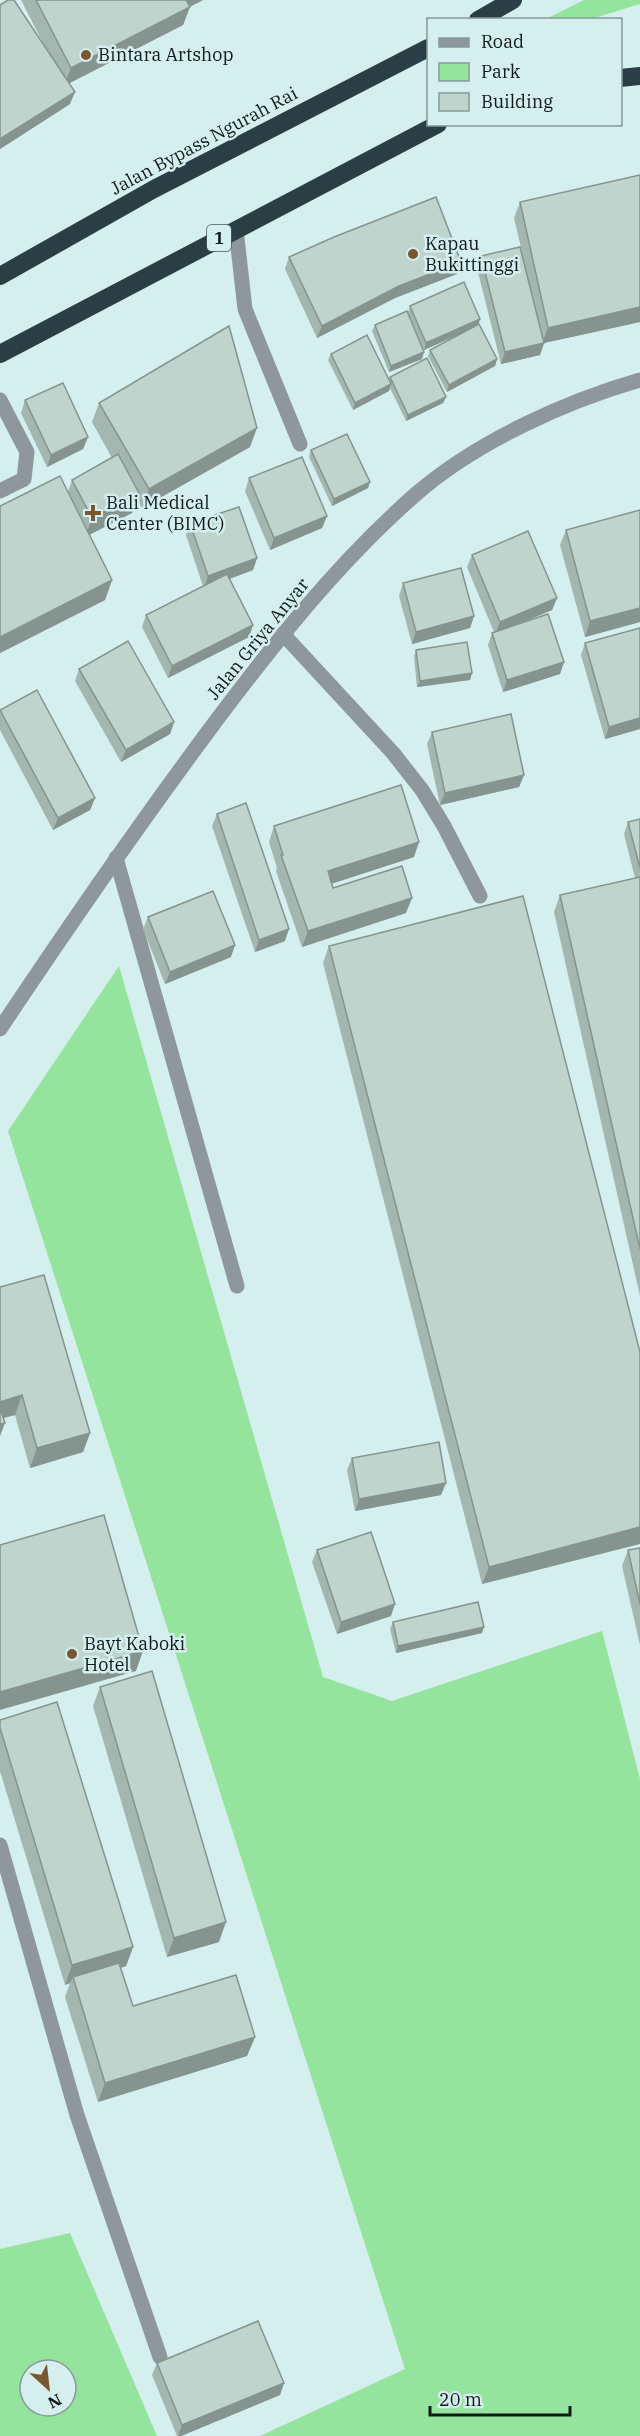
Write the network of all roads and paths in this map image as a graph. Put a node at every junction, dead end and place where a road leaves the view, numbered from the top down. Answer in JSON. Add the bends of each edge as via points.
{"nodes":[{"id":1,"x":503,"y":3,"type":"edge"},
{"id":2,"x":481,"y":18,"type":"edge"},
{"id":3,"x":427,"y":49,"type":"edge"},
{"id":4,"x":640,"y":76,"type":"edge"},
{"id":5,"x":622,"y":78,"type":"edge"},
{"id":6,"x":434,"y":126,"type":"edge"},
{"id":7,"x":236,"y":229,"type":"junction"},
{"id":8,"x":0,"y":276,"type":"edge"},
{"id":9,"x":0,"y":354,"type":"edge"},
{"id":10,"x":640,"y":380,"type":"edge"},
{"id":11,"x":0,"y":400,"type":"edge"},
{"id":12,"x":300,"y":444,"type":"dead end"},
{"id":13,"x":0,"y":491,"type":"edge"},
{"id":14,"x":283,"y":634,"type":"junction"},
{"id":15,"x":116,"y":858,"type":"junction"},
{"id":16,"x":480,"y":896,"type":"dead end"},
{"id":17,"x":0,"y":1029,"type":"edge"},
{"id":18,"x":237,"y":1286,"type":"dead end"},
{"id":19,"x":0,"y":1845,"type":"edge"},
{"id":20,"x":160,"y":2357,"type":"dead end"}],
"edges":[{"from":1,"to":2,"type":"highway"},
{"from":3,"to":8,"type":"highway","name":"Jalan Bypass Ngurah Rai","via":[[154,189]]},
{"from":4,"to":5,"type":"highway"},
{"from":6,"to":7,"type":"highway","number":"1"},
{"from":7,"to":9,"type":"highway","number":"1"},
{"from":7,"to":12,"type":"street","via":[[245,309]]},
{"from":10,"to":14,"type":"street","name":"Jalan Griya Anyar","via":[[548,412],[456,465],[417,494],[365,544]]},
{"from":11,"to":13,"type":"street","via":[[27,452],[24,479]]},
{"from":14,"to":15,"type":"street","name":"Jalan Griya Anyar"},
{"from":14,"to":16,"type":"street","via":[[422,790]]},
{"from":15,"to":17,"type":"street","name":"Jalan Griya Anyar"},
{"from":15,"to":18,"type":"street"},
{"from":19,"to":20,"type":"street","via":[[76,2115]]}]}
